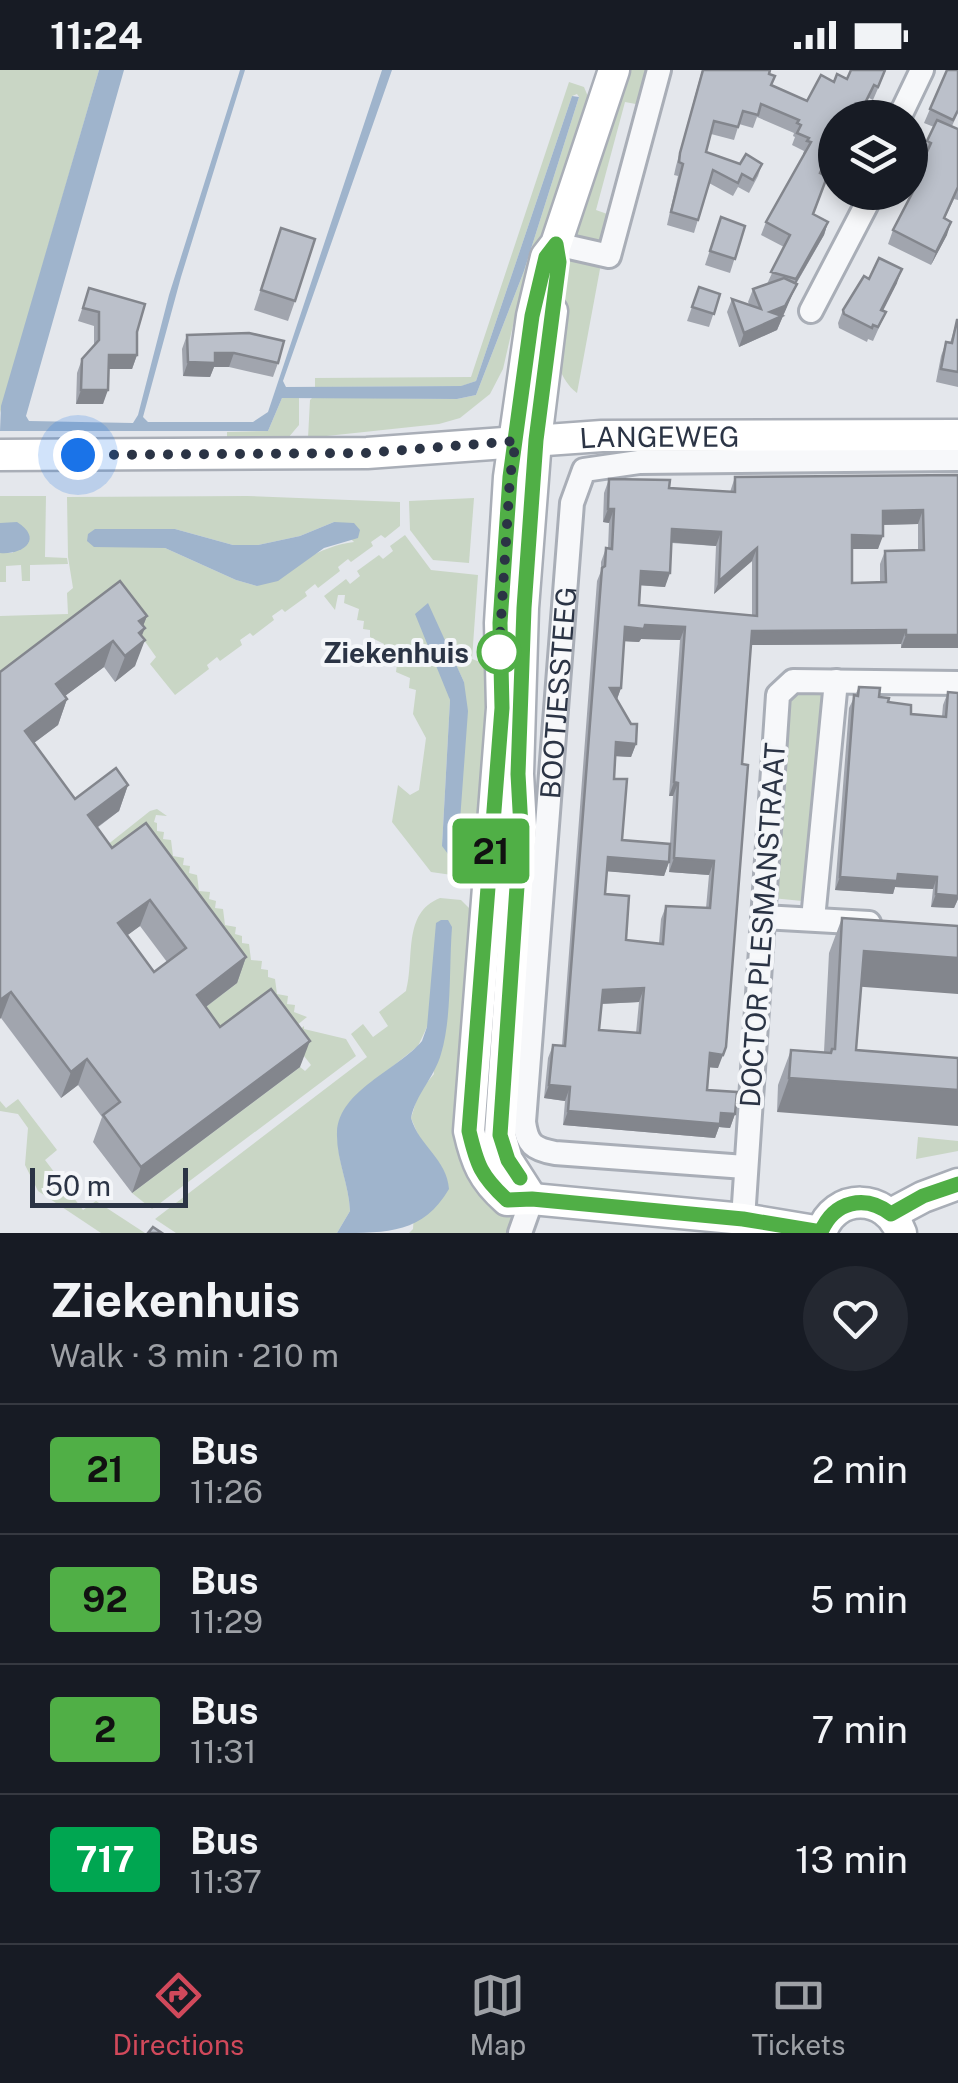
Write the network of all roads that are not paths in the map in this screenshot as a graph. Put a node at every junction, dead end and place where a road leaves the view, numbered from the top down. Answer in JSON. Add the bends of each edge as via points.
{"nodes":[{"id":1,"x":614,"y":70,"type":"edge"},
{"id":2,"x":659,"y":70,"type":"edge"},
{"id":3,"x":922,"y":70,"type":"edge"},
{"id":4,"x":908,"y":100,"type":"edge"},
{"id":5,"x":864,"y":210,"type":"edge"},
{"id":6,"x":556,"y":244,"type":"junction"},
{"id":7,"x":811,"y":311,"type":"dead end"},
{"id":8,"x":958,"y":435,"type":"edge"},
{"id":9,"x":526,"y":440,"type":"junction"},
{"id":10,"x":0,"y":455,"type":"edge"},
{"id":11,"x":958,"y":459,"type":"edge"},
{"id":12,"x":584,"y":470,"type":"joint"},
{"id":13,"x":836,"y":681,"type":"junction"},
{"id":14,"x":958,"y":683,"type":"edge"},
{"id":15,"x":763,"y":917,"type":"junction"},
{"id":16,"x":813,"y":919,"type":"junction"},
{"id":17,"x":894,"y":925,"type":"edge"},
{"id":18,"x":745,"y":1167,"type":"junction"},
{"id":19,"x":958,"y":1184,"type":"edge"},
{"id":20,"x":532,"y":1199,"type":"junction"},
{"id":21,"x":743,"y":1219,"type":"junction"},
{"id":22,"x":896,"y":1223,"type":"edge"},
{"id":23,"x":821,"y":1232,"type":"edge"},
{"id":24,"x":520,"y":1233,"type":"edge"}],
"edges":[{"from":1,"to":6,"type":"main road","name":"BOOTJESSTEEG"},
{"from":2,"to":6,"type":"street","via":[[610,256]]},
{"from":3,"to":4,"type":"street"},
{"from":5,"to":7,"type":"street"},
{"from":6,"to":9,"type":"main road","name":"BOOTJESSTEEG","via":[[559,262]]},
{"from":8,"to":9,"type":"main road","name":"LANGEWEG"},
{"from":9,"to":10,"type":"main road","name":"LANGEWEG","via":[[366,453]]},
{"from":9,"to":20,"type":"main road","name":"BOOTJESSTEEG","via":[[521,828],[500,1135]]},
{"from":11,"to":12,"type":"street","name":"LANGEWEG","via":[[639,462]]},
{"from":12,"to":18,"type":"street","name":"BOOTJESSTEEG","via":[[572,503],[526,1139],[536,1150]]},
{"from":13,"to":14,"type":"street","name":"DOCTOR PLESMANSTRAAT"},
{"from":13,"to":15,"type":"street","name":"DOCTOR PLESMANSTRAAT","via":[[793,681],[778,695]]},
{"from":13,"to":16,"type":"street","name":"DOCTOR PLESMANSTRAAT"},
{"from":15,"to":16,"type":"street"},
{"from":15,"to":18,"type":"street","name":"DOCTOR PLESMANSTRAAT"},
{"from":16,"to":17,"type":"street"},
{"from":18,"to":21,"type":"street","name":"DOCTOR PLESMANSTRAAT"},
{"from":19,"to":22,"type":"main road","via":[[923,1196]]},
{"from":20,"to":21,"type":"main road"},
{"from":20,"to":24,"type":"street"},
{"from":21,"to":23,"type":"main road"},
{"from":22,"to":23,"type":"main road","via":[[872,1203],[851,1203],[827,1218]]}]}
